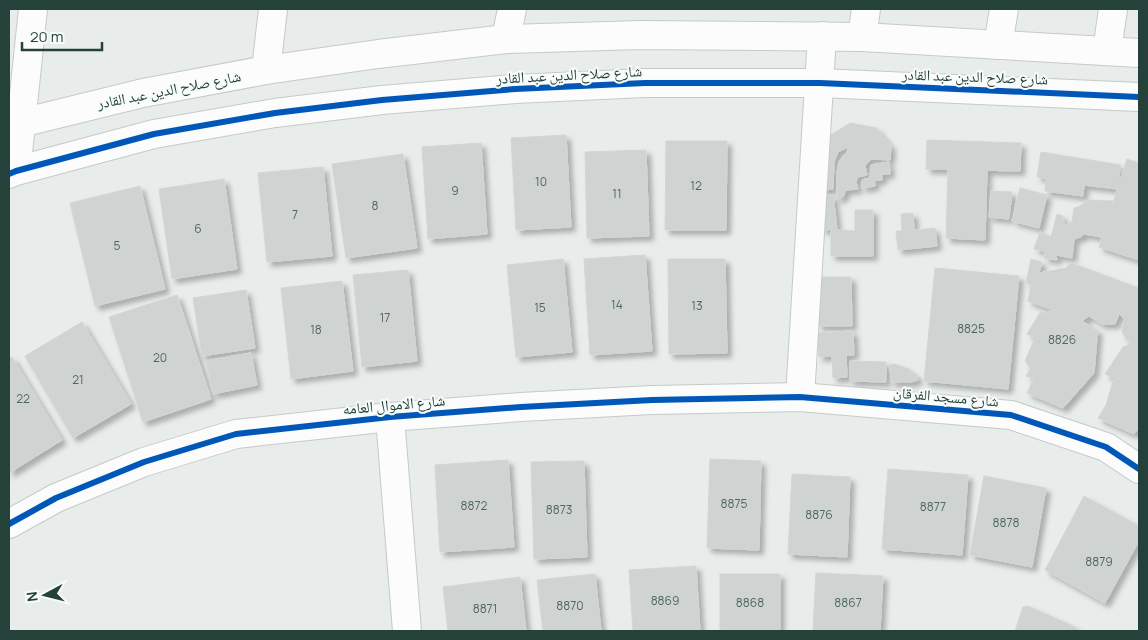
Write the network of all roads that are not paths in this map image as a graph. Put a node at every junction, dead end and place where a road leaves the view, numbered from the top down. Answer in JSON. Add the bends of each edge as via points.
{"nodes":[{"id":1,"x":33,"y":9,"type":"edge"},
{"id":2,"x":273,"y":9,"type":"edge"},
{"id":3,"x":512,"y":9,"type":"edge"},
{"id":4,"x":866,"y":9,"type":"edge"},
{"id":5,"x":1004,"y":9,"type":"edge"},
{"id":6,"x":1113,"y":9,"type":"edge"},
{"id":7,"x":822,"y":36,"type":"junction"},
{"id":8,"x":862,"y":37,"type":"junction"},
{"id":9,"x":506,"y":39,"type":"junction"},
{"id":10,"x":998,"y":45,"type":"junction"},
{"id":11,"x":1107,"y":51,"type":"junction"},
{"id":12,"x":1139,"y":53,"type":"edge"},
{"id":13,"x":266,"y":70,"type":"junction"},
{"id":14,"x":820,"y":83,"type":"junction"},
{"id":15,"x":1139,"y":97,"type":"edge"},
{"id":16,"x":15,"y":125,"type":"edge"},
{"id":17,"x":12,"y":172,"type":"edge"},
{"id":18,"x":800,"y":397,"type":"junction"},
{"id":19,"x":390,"y":417,"type":"junction"},
{"id":20,"x":1139,"y":469,"type":"edge"},
{"id":21,"x":9,"y":524,"type":"edge"},
{"id":22,"x":407,"y":631,"type":"edge"}],
"edges":[{"from":1,"to":16,"type":"street"},
{"from":2,"to":13,"type":"street"},
{"from":3,"to":9,"type":"street"},
{"from":4,"to":8,"type":"street"},
{"from":5,"to":10,"type":"street"},
{"from":6,"to":11,"type":"street"},
{"from":7,"to":8,"type":"street","name":"شارع صلاح الدين عبد القادر"},
{"from":7,"to":9,"type":"street","name":"شارع صلاح الدين عبد القادر","via":[[640,35]]},
{"from":7,"to":14,"type":"street"},
{"from":8,"to":10,"type":"street","name":"شارع صلاح الدين عبد القادر"},
{"from":9,"to":13,"type":"street","name":"شارع صلاح الدين عبد القادر"},
{"from":10,"to":11,"type":"street","name":"شارع صلاح الدين عبد القادر"},
{"from":11,"to":12,"type":"street","name":"شارع صلاح الدين عبد القادر"},
{"from":13,"to":16,"type":"street","name":"شارع صلاح الدين عبد القادر","via":[[143,93]]},
{"from":14,"to":15,"type":"street","name":"شارع صلاح الدين عبد القادر"},
{"from":14,"to":17,"type":"street","name":"شارع صلاح الدين عبد القادر","via":[[645,83],[382,100],[275,113],[154,134]]},
{"from":14,"to":18,"type":"street"},
{"from":16,"to":17,"type":"street"},
{"from":18,"to":19,"type":"street","name":"شارع الاموال العامه","via":[[652,400]]},
{"from":18,"to":20,"type":"street","name":"شارع مسجد الفرقان","via":[[1011,416],[1106,447]]},
{"from":19,"to":21,"type":"street","name":"شارع الاموال العامه","via":[[236,434],[144,462],[56,498]]},
{"from":19,"to":22,"type":"street"}]}
